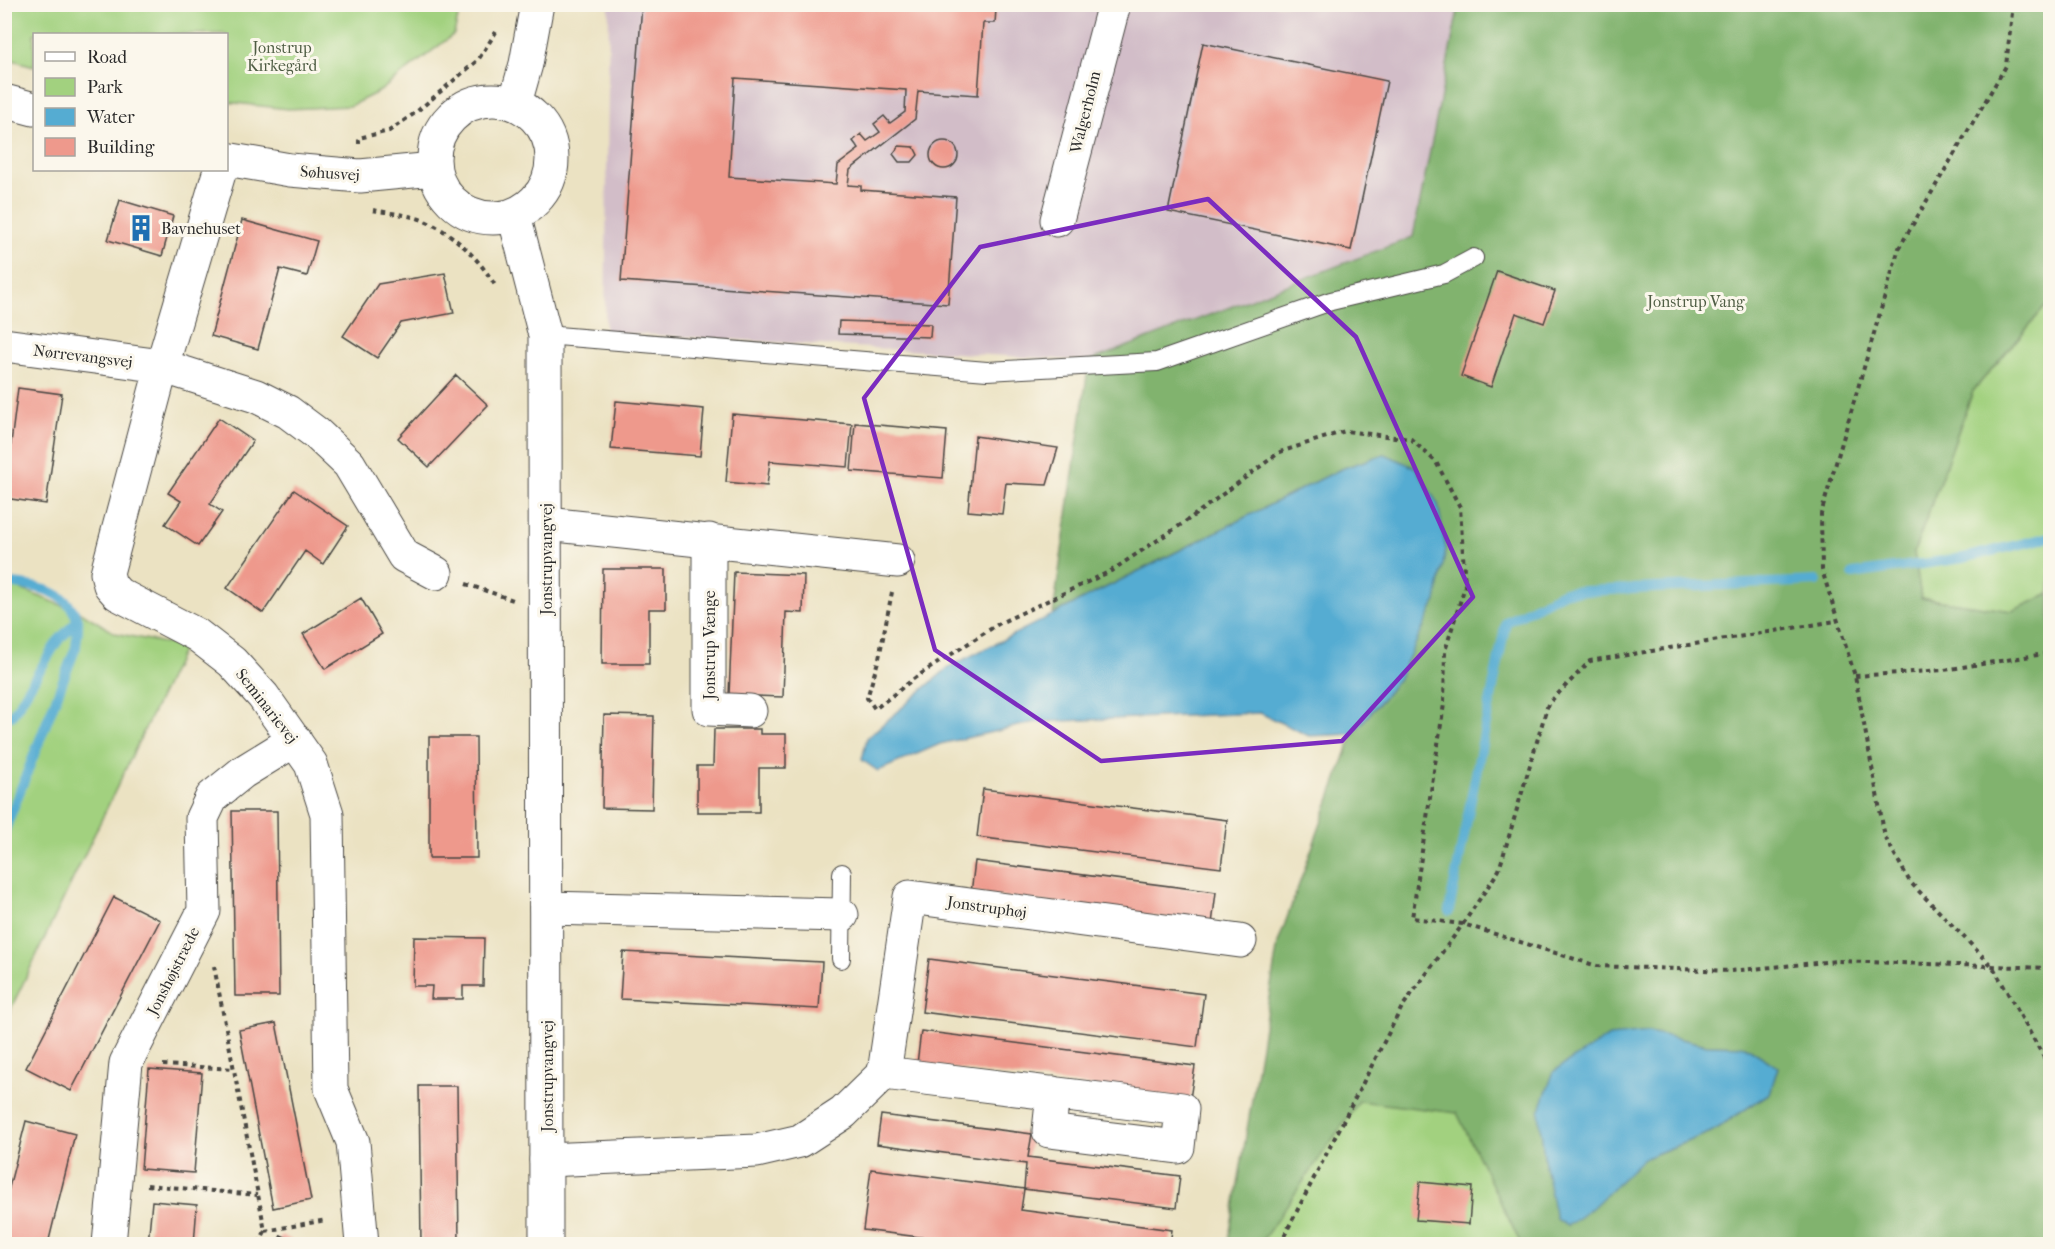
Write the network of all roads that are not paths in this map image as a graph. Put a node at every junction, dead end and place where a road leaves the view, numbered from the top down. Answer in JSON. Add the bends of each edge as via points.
{"nodes":[{"id":1,"x":537,"y":4,"type":"edge"},
{"id":2,"x":1114,"y":4,"type":"edge"},
{"id":3,"x":4,"y":101,"type":"edge"},
{"id":4,"x":515,"y":103,"type":"junction"},
{"id":5,"x":33,"y":109,"type":"edge"},
{"id":6,"x":228,"y":159,"type":"edge"},
{"id":7,"x":434,"y":169,"type":"junction"},
{"id":8,"x":220,"y":171,"type":"edge"},
{"id":9,"x":514,"y":215,"type":"junction"},
{"id":10,"x":1058,"y":220,"type":"dead end"},
{"id":11,"x":1474,"y":258,"type":"dead end"},
{"id":12,"x":545,"y":335,"type":"junction"},
{"id":13,"x":4,"y":345,"type":"edge"},
{"id":14,"x":162,"y":366,"type":"junction"},
{"id":15,"x":547,"y":524,"type":"junction"},
{"id":16,"x":709,"y":540,"type":"junction"},
{"id":17,"x":898,"y":561,"type":"road end"},
{"id":18,"x":436,"y":573,"type":"road end"},
{"id":19,"x":750,"y":711,"type":"dead end"},
{"id":20,"x":295,"y":740,"type":"junction"},
{"id":21,"x":842,"y":873,"type":"dead end"},
{"id":22,"x":546,"y":908,"type":"junction"},
{"id":23,"x":842,"y":915,"type":"junction"},
{"id":24,"x":1240,"y":941,"type":"dead end"},
{"id":25,"x":841,"y":960,"type":"dead end"},
{"id":26,"x":884,"y":1073,"type":"junction"},
{"id":27,"x":1053,"y":1093,"type":"dead end"},
{"id":28,"x":546,"y":1160,"type":"junction"},
{"id":29,"x":361,"y":1229,"type":"edge"},
{"id":30,"x":110,"y":1245,"type":"edge"},
{"id":31,"x":546,"y":1245,"type":"edge"}],
"edges":[{"from":1,"to":4,"type":"street"},
{"from":2,"to":10,"type":"street","name":"Walgerholm"},
{"from":3,"to":5,"type":"street"},
{"from":4,"to":7,"type":"street","via":[[484,100],[455,112],[437,138]]},
{"from":4,"to":9,"type":"street","via":[[540,122],[552,151],[548,183],[539,196]]},
{"from":6,"to":7,"type":"street","name":"Søhusvej","via":[[360,176]]},
{"from":7,"to":9,"type":"street","via":[[450,200],[463,210],[496,219]]},
{"from":8,"to":14,"type":"street","name":"Seminarievej"},
{"from":9,"to":12,"type":"street","name":"Jonstrupvangvej"},
{"from":11,"to":12,"type":"lane","via":[[1444,274],[1331,301],[1157,362],[987,371]]},
{"from":12,"to":15,"type":"street","name":"Jonstrupvangvej"},
{"from":13,"to":14,"type":"street","name":"Nørrevangsvej"},
{"from":14,"to":18,"type":"street","name":"Nørrevangsvej","via":[[256,396],[288,412],[316,433],[349,464],[404,556]]},
{"from":14,"to":20,"type":"street","name":"Seminarievej","via":[[107,573],[110,585],[118,594],[197,635],[232,662]]},
{"from":15,"to":16,"type":"street"},
{"from":15,"to":22,"type":"street","name":"Jonstrupvangvej"},
{"from":16,"to":17,"type":"street"},
{"from":16,"to":19,"type":"street","name":"Jonstrup Vænge","via":[[709,709]]},
{"from":20,"to":29,"type":"street","name":"Seminarievej","via":[[311,764],[327,814],[331,1089],[353,1142]]},
{"from":20,"to":30,"type":"street","name":"Jonshøjstræde","via":[[212,796],[202,818],[204,911],[126,1063]]},
{"from":21,"to":23,"type":"lane"},
{"from":22,"to":23,"type":"street"},
{"from":22,"to":28,"type":"street","name":"Jonstrupvangvej"},
{"from":23,"to":25,"type":"lane"},
{"from":24,"to":26,"type":"street","name":"Jonstruphøj","via":[[910,897]]},
{"from":26,"to":27,"type":"street"},
{"from":26,"to":28,"type":"street","via":[[843,1113],[800,1141],[757,1151]]},
{"from":28,"to":31,"type":"street","name":"Jonstrupvangvej"}]}
